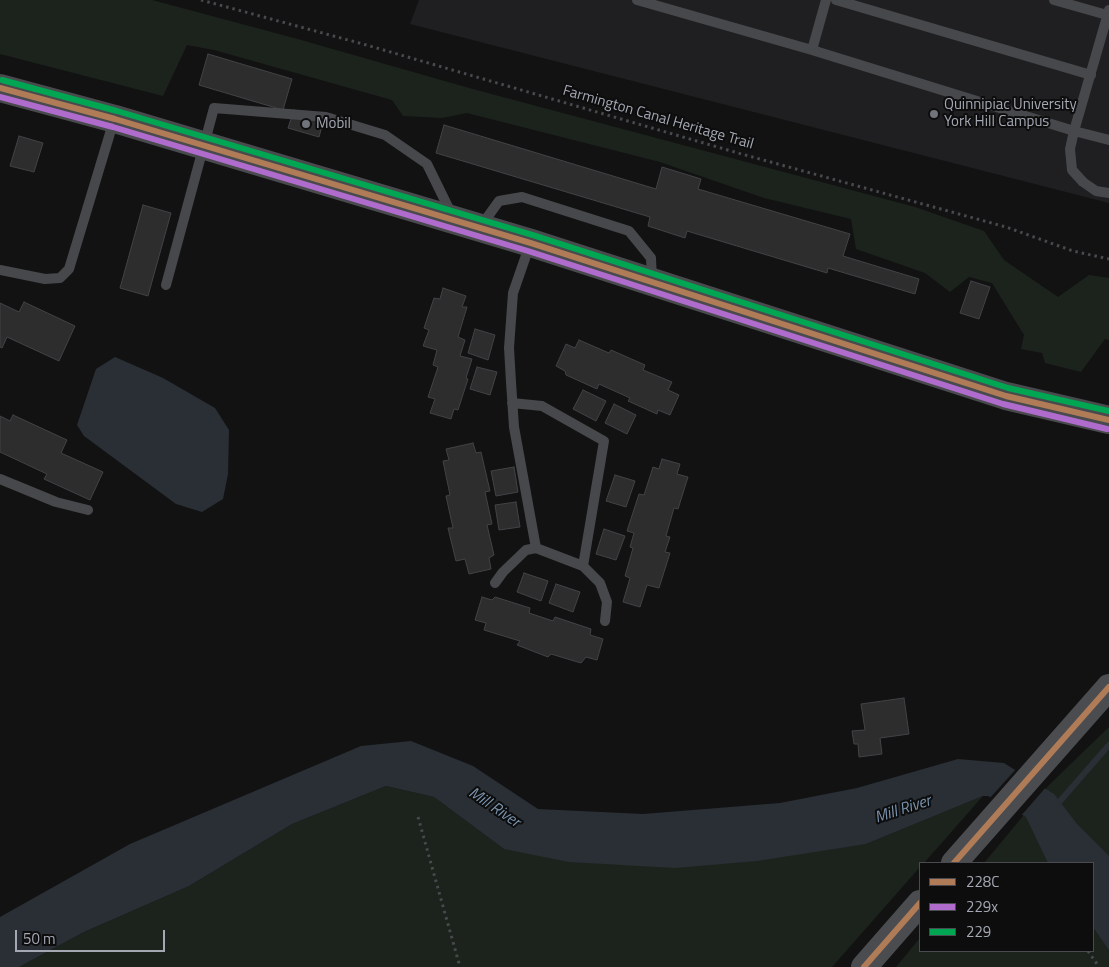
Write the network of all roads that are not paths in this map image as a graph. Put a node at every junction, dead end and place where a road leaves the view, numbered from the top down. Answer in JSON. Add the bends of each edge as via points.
{"nodes":[{"id":1,"x":637,"y":0,"type":"edge"},
{"id":2,"x":826,"y":0,"type":"edge"},
{"id":3,"x":836,"y":0,"type":"edge"},
{"id":4,"x":1054,"y":0,"type":"edge"},
{"id":5,"x":1108,"y":13,"type":"edge"},
{"id":6,"x":812,"y":50,"type":"junction"},
{"id":7,"x":1091,"y":75,"type":"junction"},
{"id":8,"x":0,"y":88,"type":"edge"},
{"id":9,"x":115,"y":119,"type":"junction"},
{"id":10,"x":1074,"y":131,"type":"junction"},
{"id":11,"x":1109,"y":140,"type":"edge"},
{"id":12,"x":204,"y":146,"type":"junction"},
{"id":13,"x":1109,"y":193,"type":"edge"},
{"id":14,"x":467,"y":225,"type":"junction"},
{"id":15,"x":531,"y":243,"type":"junction"},
{"id":16,"x":0,"y":270,"type":"edge"},
{"id":17,"x":652,"y":282,"type":"junction"},
{"id":18,"x":166,"y":285,"type":"dead end"},
{"id":19,"x":512,"y":403,"type":"junction"},
{"id":20,"x":1109,"y":420,"type":"edge"},
{"id":21,"x":0,"y":479,"type":"edge"},
{"id":22,"x":88,"y":510,"type":"dead end"},
{"id":23,"x":536,"y":548,"type":"junction"},
{"id":24,"x":584,"y":566,"type":"junction"},
{"id":25,"x":495,"y":584,"type":"dead end"},
{"id":26,"x":605,"y":620,"type":"dead end"},
{"id":27,"x":1109,"y":687,"type":"edge"},
{"id":28,"x":955,"y":862,"type":"edge"},
{"id":29,"x":919,"y":904,"type":"edge"},
{"id":30,"x":864,"y":967,"type":"edge"}],
"edges":[{"from":1,"to":6,"type":"lane"},
{"from":2,"to":6,"type":"lane"},
{"from":3,"to":7,"type":"lane"},
{"from":4,"to":5,"type":"lane"},
{"from":5,"to":7,"type":"lane"},
{"from":6,"to":10,"type":"lane"},
{"from":7,"to":10,"type":"lane"},
{"from":8,"to":9,"type":"highway"},
{"from":9,"to":12,"type":"highway"},
{"from":9,"to":16,"type":"lane","via":[[69,269],[60,278],[46,279]]},
{"from":10,"to":11,"type":"lane"},
{"from":10,"to":13,"type":"lane","via":[[1070,149],[1072,170],[1089,186]]},
{"from":12,"to":14,"type":"highway"},
{"from":12,"to":14,"type":"lane","via":[[214,108],[326,117],[385,135],[427,164]]},
{"from":12,"to":18,"type":"lane"},
{"from":14,"to":15,"type":"highway"},
{"from":14,"to":17,"type":"lane","via":[[499,201],[522,197],[628,230],[651,258]]},
{"from":15,"to":17,"type":"highway"},
{"from":15,"to":19,"type":"lane","via":[[513,293],[509,348]]},
{"from":17,"to":20,"type":"highway","via":[[1006,396]]},
{"from":19,"to":23,"type":"lane"},
{"from":19,"to":24,"type":"lane","via":[[542,406],[604,441]]},
{"from":21,"to":22,"type":"lane","via":[[56,502]]},
{"from":23,"to":24,"type":"lane"},
{"from":23,"to":25,"type":"lane","via":[[526,550]]},
{"from":24,"to":26,"type":"lane","via":[[600,583],[607,602]]},
{"from":27,"to":28,"type":"main road"},
{"from":29,"to":30,"type":"main road"}]}
